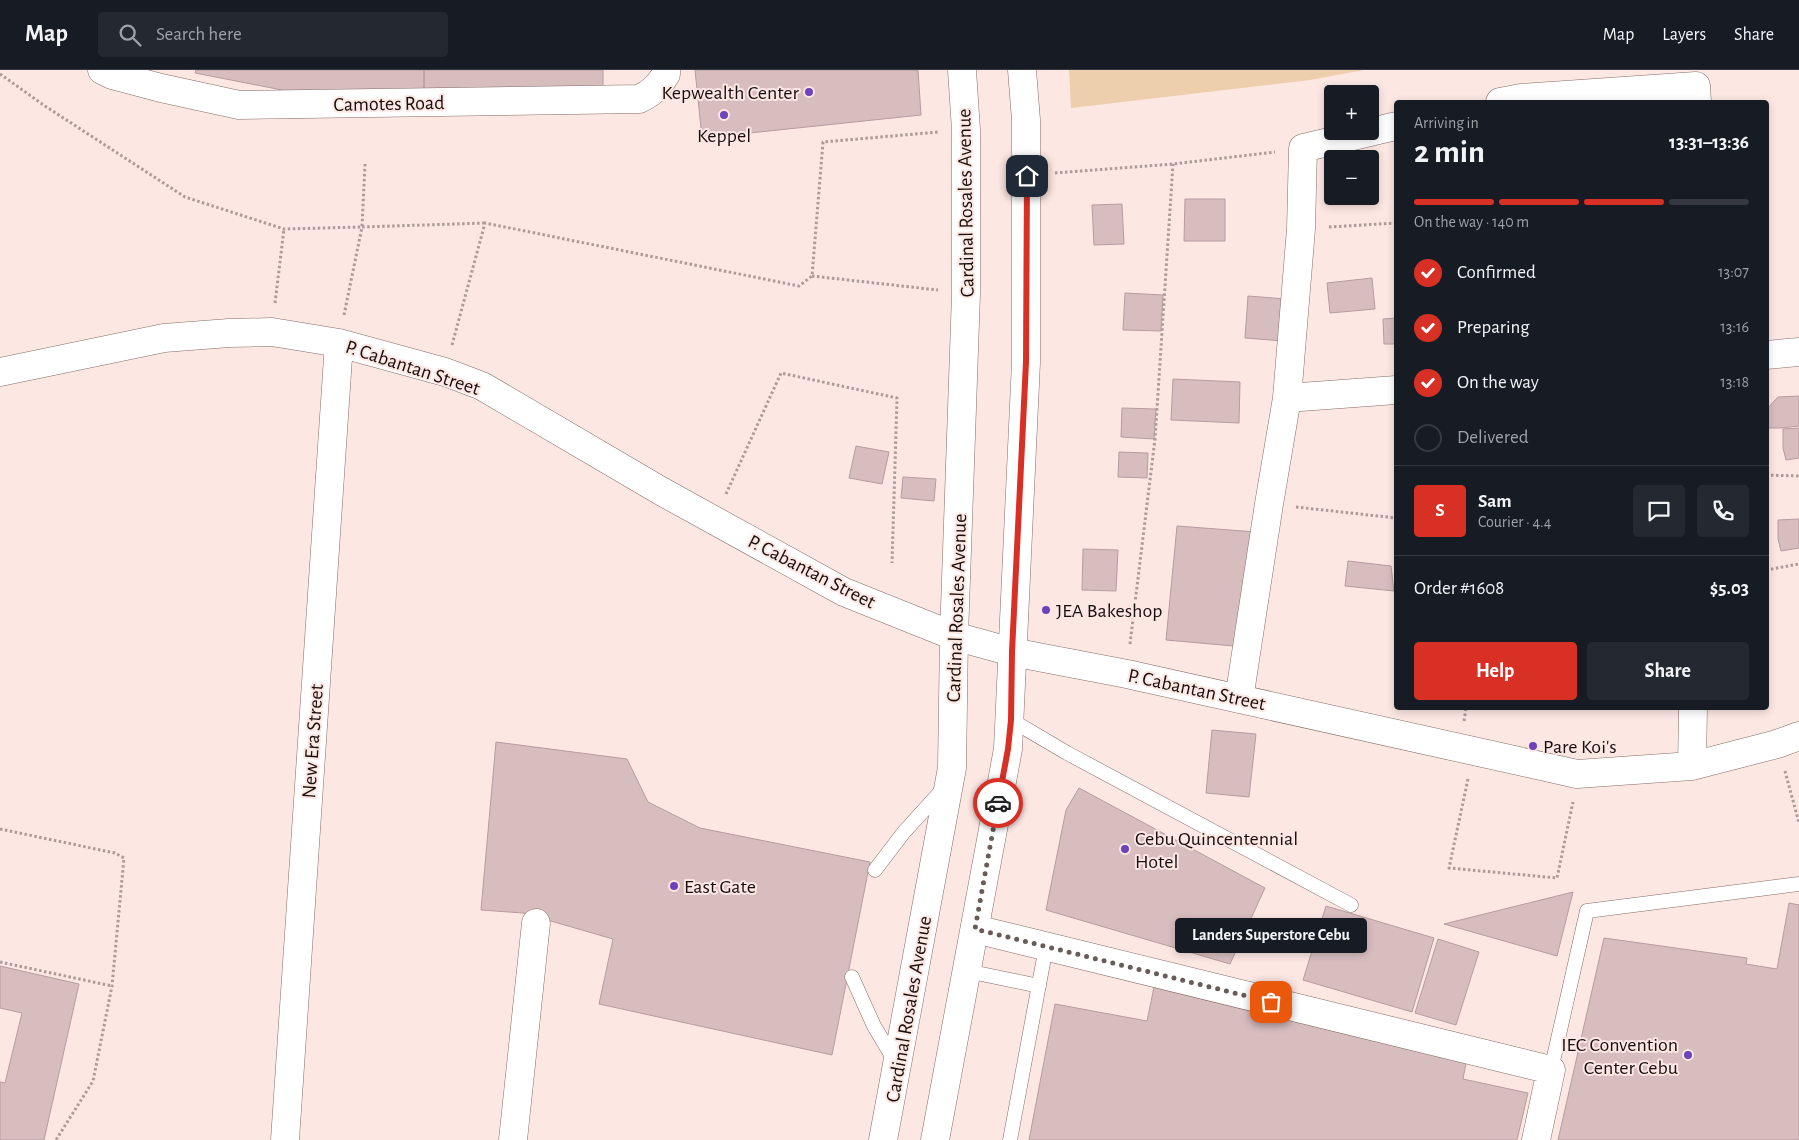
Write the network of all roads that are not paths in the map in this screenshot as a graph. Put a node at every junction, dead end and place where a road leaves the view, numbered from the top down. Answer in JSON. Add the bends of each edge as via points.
{"nodes":[{"id":1,"x":102,"y":70,"type":"edge"},
{"id":2,"x":666,"y":70,"type":"edge"},
{"id":3,"x":962,"y":70,"type":"edge"},
{"id":4,"x":1022,"y":70,"type":"edge"},
{"id":5,"x":1511,"y":100,"type":"edge"},
{"id":6,"x":1697,"y":100,"type":"edge"},
{"id":7,"x":1394,"y":126,"type":"edge"},
{"id":8,"x":339,"y":343,"type":"junction"},
{"id":9,"x":1799,"y":352,"type":"edge"},
{"id":10,"x":1769,"y":355,"type":"edge"},
{"id":11,"x":0,"y":372,"type":"edge"},
{"id":12,"x":1394,"y":390,"type":"edge"},
{"id":13,"x":1287,"y":398,"type":"junction"},
{"id":14,"x":954,"y":636,"type":"junction"},
{"id":15,"x":1012,"y":652,"type":"junction"},
{"id":16,"x":1239,"y":699,"type":"junction"},
{"id":17,"x":1693,"y":710,"type":"edge"},
{"id":18,"x":1011,"y":720,"type":"junction"},
{"id":19,"x":1788,"y":740,"type":"edge"},
{"id":20,"x":1692,"y":766,"type":"junction"},
{"id":21,"x":949,"y":782,"type":"junction"},
{"id":22,"x":875,"y":870,"type":"dead end"},
{"id":23,"x":1799,"y":884,"type":"edge"},
{"id":24,"x":1351,"y":906,"type":"dead end"},
{"id":25,"x":536,"y":923,"type":"dead end"},
{"id":26,"x":975,"y":929,"type":"junction"},
{"id":27,"x":1046,"y":946,"type":"junction"},
{"id":28,"x":967,"y":971,"type":"junction"},
{"id":29,"x":852,"y":977,"type":"dead end"},
{"id":30,"x":1039,"y":986,"type":"junction"},
{"id":31,"x":897,"y":1065,"type":"junction"},
{"id":32,"x":1552,"y":1070,"type":"junction"},
{"id":33,"x":285,"y":1140,"type":"edge"},
{"id":34,"x":513,"y":1140,"type":"edge"},
{"id":35,"x":883,"y":1140,"type":"edge"},
{"id":36,"x":936,"y":1140,"type":"edge"},
{"id":37,"x":1010,"y":1140,"type":"edge"},
{"id":38,"x":1536,"y":1140,"type":"edge"}],
"edges":[{"from":1,"to":2,"type":"street","name":"Camotes Road","via":[[161,88],[239,105],[639,99],[660,84]]},
{"from":3,"to":14,"type":"street","name":"Cardinal Rosales Avenue","via":[[966,130],[966,294]]},
{"from":4,"to":15,"type":"street","via":[[1027,176],[1026,362]]},
{"from":5,"to":6,"type":"street","via":[[1696,86]]},
{"from":7,"to":13,"type":"street","via":[[1304,148],[1301,229]]},
{"from":8,"to":11,"type":"street","name":"P. Cabantan Street","via":[[272,332],[164,338]]},
{"from":8,"to":14,"type":"street","name":"P. Cabantan Street","via":[[445,372],[482,386],[661,491],[844,592]]},
{"from":8,"to":33,"type":"street","name":"New Era Street"},
{"from":9,"to":10,"type":"street"},
{"from":12,"to":13,"type":"street"},
{"from":13,"to":16,"type":"street"},
{"from":14,"to":15,"type":"street","name":"P. Cabantan Street"},
{"from":14,"to":21,"type":"street","name":"Cardinal Rosales Avenue","via":[[952,768]]},
{"from":15,"to":16,"type":"street","name":"P. Cabantan Street"},
{"from":15,"to":18,"type":"street"},
{"from":16,"to":20,"type":"street","name":"P. Cabantan Street","via":[[1577,774]]},
{"from":17,"to":20,"type":"street"},
{"from":18,"to":24,"type":"lane","via":[[1066,753]]},
{"from":18,"to":26,"type":"street"},
{"from":19,"to":20,"type":"street","name":"P. Cabantan Street"},
{"from":21,"to":22,"type":"lane"},
{"from":21,"to":31,"type":"street","name":"Cardinal Rosales Avenue"},
{"from":23,"to":32,"type":"lane","via":[[1587,911]]},
{"from":25,"to":34,"type":"street"},
{"from":26,"to":27,"type":"street"},
{"from":26,"to":28,"type":"street"},
{"from":27,"to":30,"type":"lane"},
{"from":27,"to":32,"type":"street"},
{"from":28,"to":30,"type":"lane"},
{"from":28,"to":36,"type":"street"},
{"from":29,"to":31,"type":"lane","via":[[874,1026]]},
{"from":30,"to":37,"type":"lane"},
{"from":31,"to":35,"type":"street","name":"Cardinal Rosales Avenue"},
{"from":32,"to":38,"type":"street"}]}
